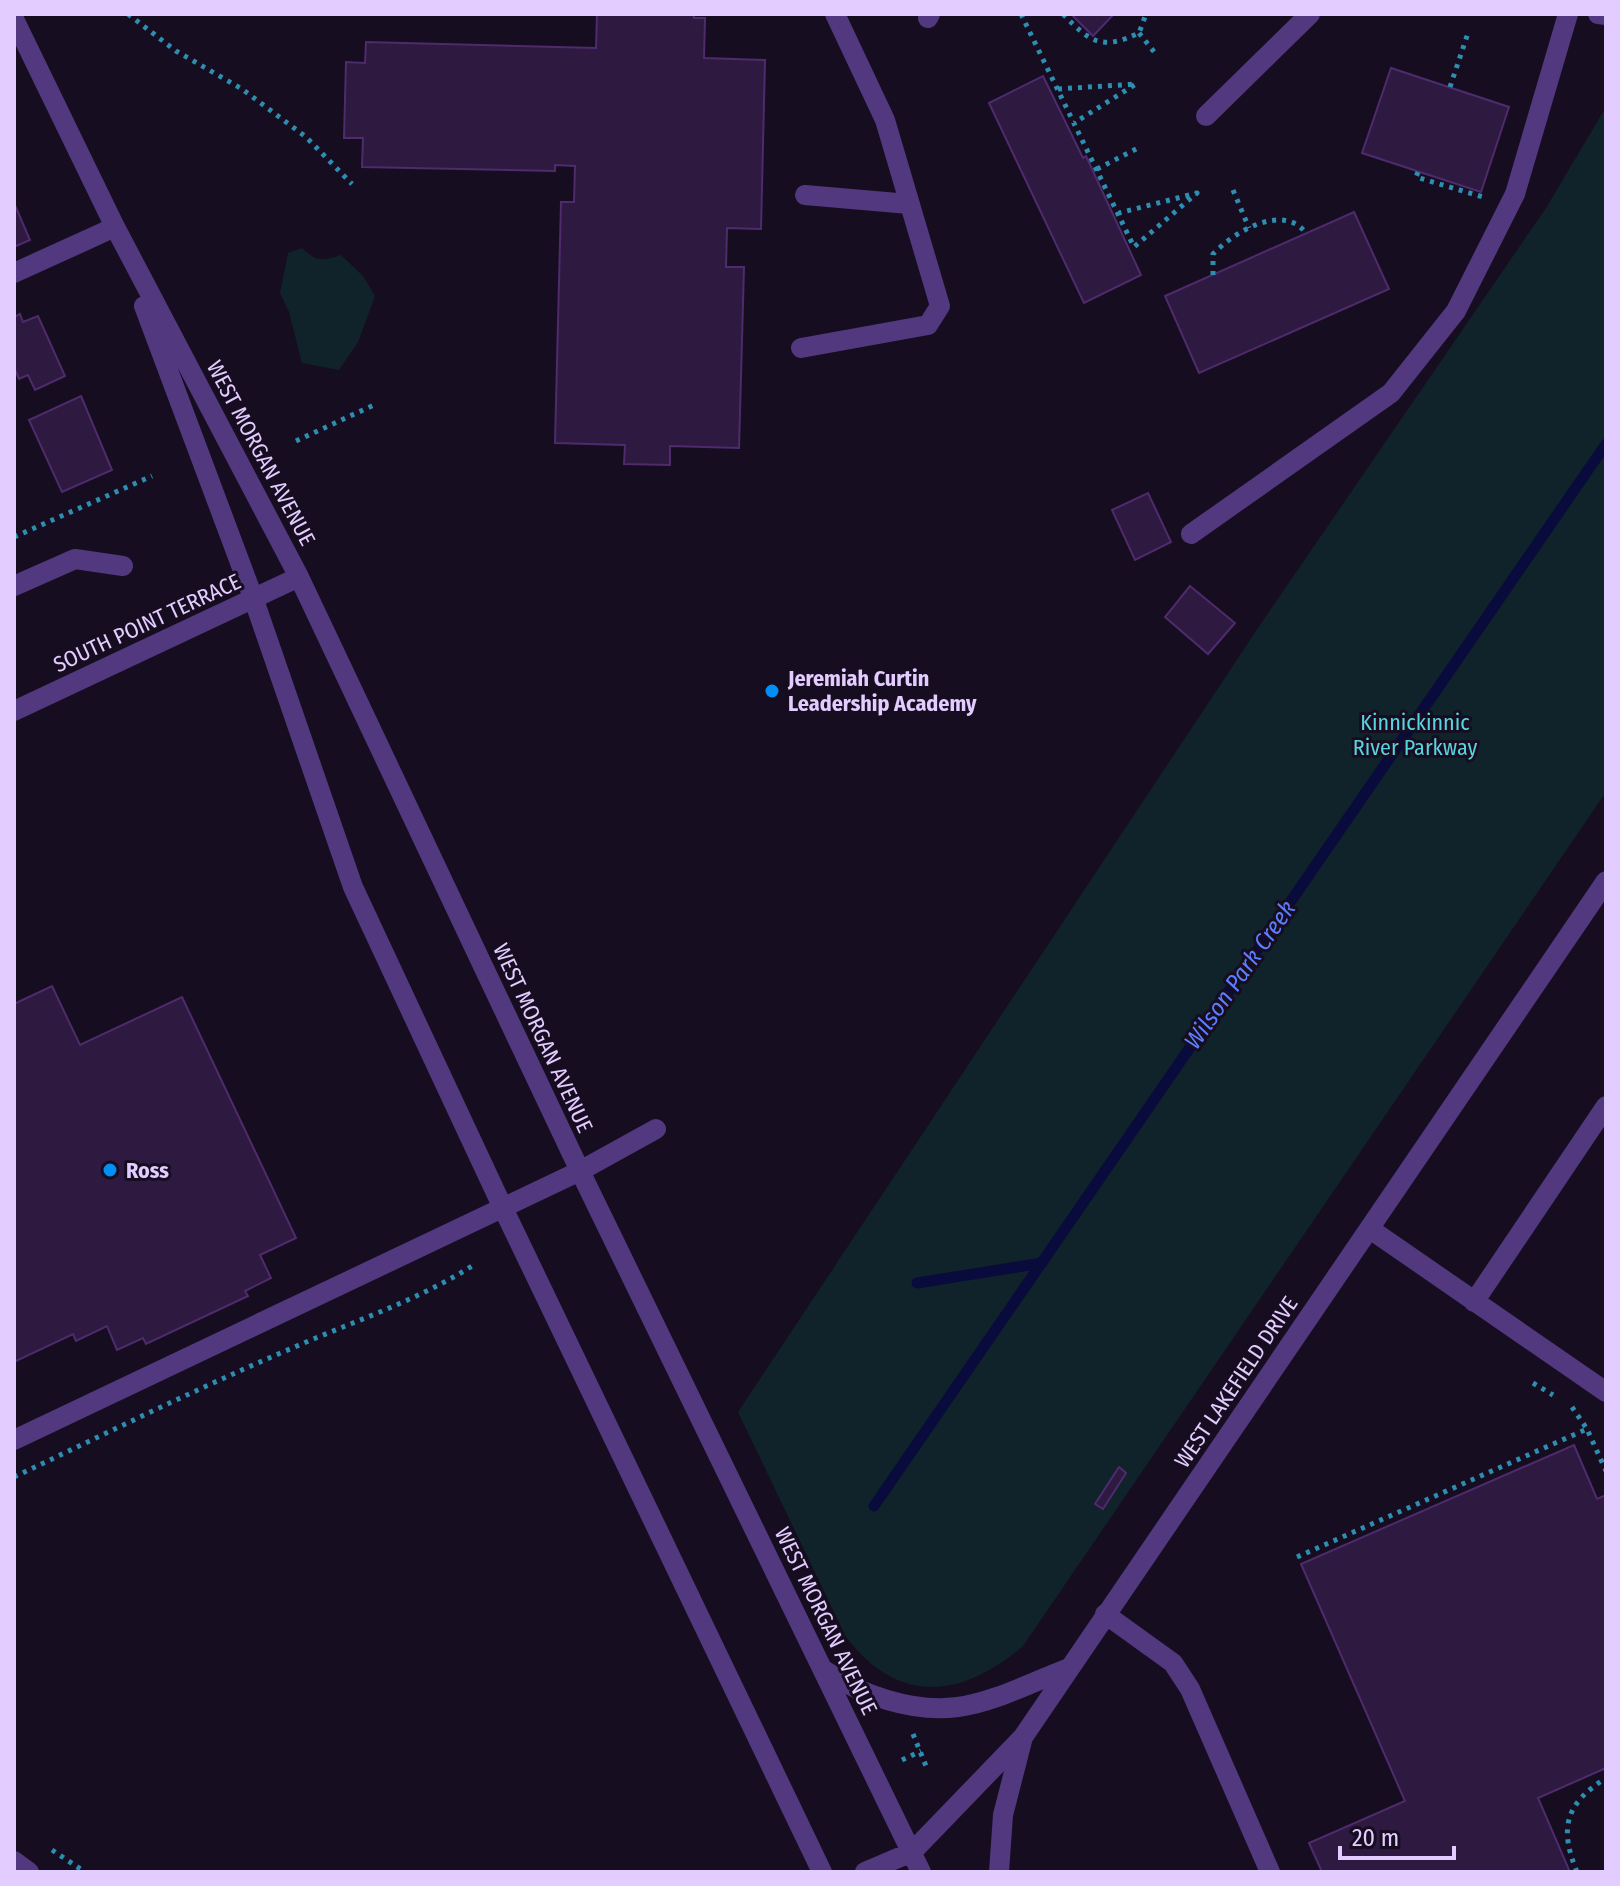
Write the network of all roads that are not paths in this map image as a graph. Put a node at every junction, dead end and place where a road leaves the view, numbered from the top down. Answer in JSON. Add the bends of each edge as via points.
{"nodes":[{"id":1,"x":835,"y":14,"type":"edge"},
{"id":2,"x":1310,"y":14,"type":"edge"},
{"id":3,"x":1568,"y":14,"type":"edge"},
{"id":4,"x":1598,"y":14,"type":"edge"},
{"id":5,"x":1606,"y":15,"type":"edge"},
{"id":6,"x":14,"y":19,"type":"edge"},
{"id":7,"x":1206,"y":116,"type":"dead end"},
{"id":8,"x":805,"y":195,"type":"dead end"},
{"id":9,"x":909,"y":204,"type":"junction"},
{"id":10,"x":115,"y":227,"type":"junction"},
{"id":11,"x":14,"y":273,"type":"edge"},
{"id":12,"x":801,"y":348,"type":"dead end"},
{"id":13,"x":1191,"y":534,"type":"dead end"},
{"id":14,"x":123,"y":566,"type":"dead end"},
{"id":15,"x":299,"y":577,"type":"junction"},
{"id":16,"x":14,"y":586,"type":"edge"},
{"id":17,"x":254,"y":600,"type":"junction"},
{"id":18,"x":14,"y":711,"type":"edge"},
{"id":19,"x":1606,"y":881,"type":"edge"},
{"id":20,"x":1606,"y":1106,"type":"edge"},
{"id":21,"x":656,"y":1129,"type":"dead end"},
{"id":22,"x":580,"y":1171,"type":"junction"},
{"id":23,"x":503,"y":1208,"type":"junction"},
{"id":24,"x":1370,"y":1229,"type":"junction"},
{"id":25,"x":1474,"y":1302,"type":"junction"},
{"id":26,"x":1606,"y":1392,"type":"edge"},
{"id":27,"x":14,"y":1440,"type":"edge"},
{"id":28,"x":1105,"y":1614,"type":"junction"},
{"id":29,"x":1069,"y":1668,"type":"junction"},
{"id":30,"x":822,"y":1669,"type":"junction"},
{"id":31,"x":1023,"y":1737,"type":"junction"},
{"id":32,"x":912,"y":1852,"type":"junction"},
{"id":33,"x":14,"y":1861,"type":"edge"},
{"id":34,"x":29,"y":1872,"type":"edge"},
{"id":35,"x":822,"y":1872,"type":"edge"},
{"id":36,"x":865,"y":1872,"type":"edge"},
{"id":37,"x":921,"y":1872,"type":"edge"},
{"id":38,"x":999,"y":1872,"type":"edge"},
{"id":39,"x":1270,"y":1872,"type":"edge"}],
"edges":[{"from":1,"to":9,"type":"street","via":[[885,120]]},
{"from":2,"to":7,"type":"street"},
{"from":3,"to":13,"type":"street","via":[[1509,205],[1456,311],[1391,393]]},
{"from":4,"to":5,"type":"street"},
{"from":6,"to":10,"type":"street","name":"WEST MORGAN AVENUE"},
{"from":8,"to":9,"type":"street"},
{"from":9,"to":12,"type":"street","via":[[940,306],[928,325]]},
{"from":10,"to":11,"type":"street"},
{"from":10,"to":15,"type":"street","name":"WEST MORGAN AVENUE"},
{"from":10,"to":17,"type":"street","name":"WEST MORGAN AVENUE"},
{"from":14,"to":16,"type":"street","via":[[75,559]]},
{"from":15,"to":17,"type":"street","name":"SOUTH POINT TERRACE"},
{"from":15,"to":22,"type":"street","name":"WEST MORGAN AVENUE"},
{"from":17,"to":18,"type":"street","name":"SOUTH POINT TERRACE"},
{"from":17,"to":23,"type":"street","name":"WEST MORGAN AVENUE","via":[[353,887]]},
{"from":19,"to":24,"type":"street","name":"WEST LAKEFIELD DRIVE"},
{"from":20,"to":25,"type":"street"},
{"from":21,"to":22,"type":"street"},
{"from":22,"to":23,"type":"street"},
{"from":22,"to":30,"type":"street","name":"WEST MORGAN AVENUE"},
{"from":23,"to":27,"type":"street"},
{"from":23,"to":35,"type":"street","name":"WEST MORGAN AVENUE"},
{"from":24,"to":25,"type":"street"},
{"from":24,"to":28,"type":"street","name":"WEST LAKEFIELD DRIVE"},
{"from":25,"to":26,"type":"street"},
{"from":28,"to":29,"type":"street","name":"WEST LAKEFIELD DRIVE"},
{"from":28,"to":39,"type":"street","via":[[1173,1663],[1190,1689]]},
{"from":29,"to":30,"type":"street","via":[[960,1707],[932,1707],[866,1693]]},
{"from":29,"to":31,"type":"street","name":"WEST LAKEFIELD DRIVE"},
{"from":30,"to":32,"type":"street","name":"WEST MORGAN AVENUE"},
{"from":31,"to":32,"type":"street","name":"WEST LAKEFIELD DRIVE"},
{"from":31,"to":38,"type":"street","via":[[1003,1815]]},
{"from":32,"to":36,"type":"street","name":"WEST LAKEFIELD DRIVE"},
{"from":32,"to":37,"type":"street","name":"WEST MORGAN AVENUE"},
{"from":33,"to":34,"type":"street"}]}
